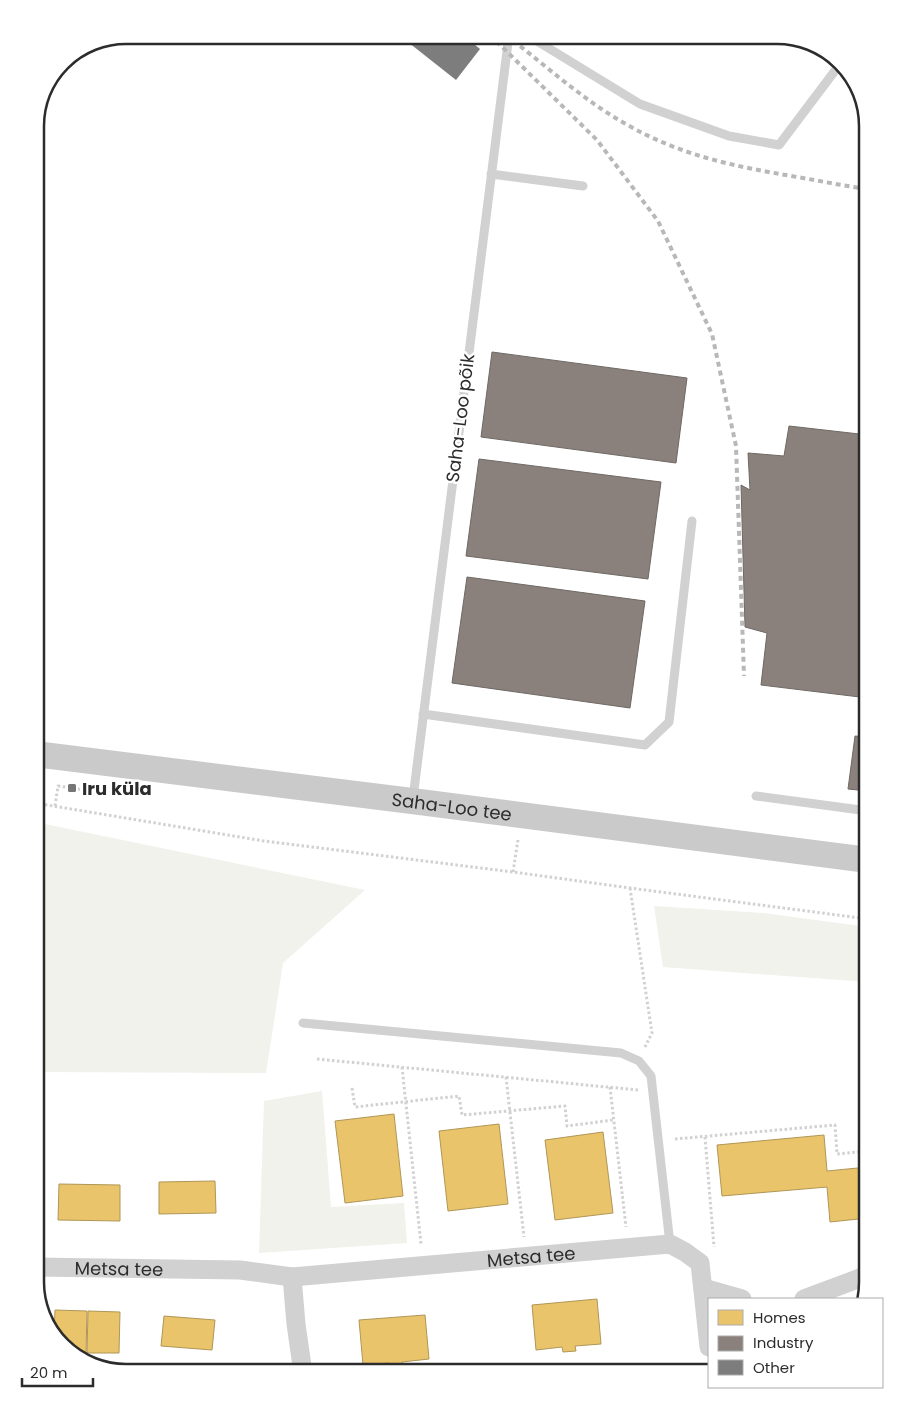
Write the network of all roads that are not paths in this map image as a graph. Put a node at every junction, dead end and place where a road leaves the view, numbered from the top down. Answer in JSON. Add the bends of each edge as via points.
{"nodes":[{"id":1,"x":508,"y":44,"type":"edge"},
{"id":2,"x":542,"y":44,"type":"edge"},
{"id":3,"x":836,"y":69,"type":"edge"},
{"id":4,"x":492,"y":174,"type":"junction"},
{"id":5,"x":583,"y":186,"type":"dead end"},
{"id":6,"x":692,"y":521,"type":"dead end"},
{"id":7,"x":423,"y":714,"type":"junction"},
{"id":8,"x":44,"y":755,"type":"edge"},
{"id":9,"x":756,"y":796,"type":"dead end"},
{"id":10,"x":412,"y":800,"type":"junction"},
{"id":11,"x":859,"y":810,"type":"edge"},
{"id":12,"x":859,"y":859,"type":"edge"},
{"id":13,"x":303,"y":1023,"type":"dead end"},
{"id":14,"x":670,"y":1244,"type":"junction"},
{"id":15,"x":44,"y":1267,"type":"edge"},
{"id":16,"x":292,"y":1277,"type":"junction"},
{"id":17,"x":859,"y":1278,"type":"edge"},
{"id":18,"x":703,"y":1288,"type":"junction"},
{"id":19,"x":738,"y":1298,"type":"edge"},
{"id":20,"x":807,"y":1298,"type":"edge"},
{"id":21,"x":708,"y":1337,"type":"edge"},
{"id":22,"x":302,"y":1364,"type":"edge"}],
"edges":[{"from":1,"to":4,"type":"lane","name":"Saha-Loo põik"},
{"from":2,"to":3,"type":"lane","via":[[640,104],[729,136],[778,145]]},
{"from":4,"to":5,"type":"lane"},
{"from":4,"to":7,"type":"lane","name":"Saha-Loo põik"},
{"from":6,"to":7,"type":"lane","via":[[668,722],[646,745]]},
{"from":7,"to":10,"type":"lane","name":"Saha-Loo põik"},
{"from":8,"to":10,"type":"main road","name":"Saha-Loo tee"},
{"from":9,"to":11,"type":"lane"},
{"from":10,"to":12,"type":"main road","name":"Saha-Loo tee"},
{"from":13,"to":14,"type":"lane","via":[[620,1053],[639,1061],[651,1076]]},
{"from":14,"to":16,"type":"street","name":"Metsa tee"},
{"from":14,"to":18,"type":"street","via":[[700,1263]]},
{"from":15,"to":16,"type":"street","name":"Metsa tee","via":[[240,1270]]},
{"from":16,"to":22,"type":"street"},
{"from":17,"to":20,"type":"street"},
{"from":18,"to":19,"type":"street"},
{"from":18,"to":21,"type":"street"}]}
